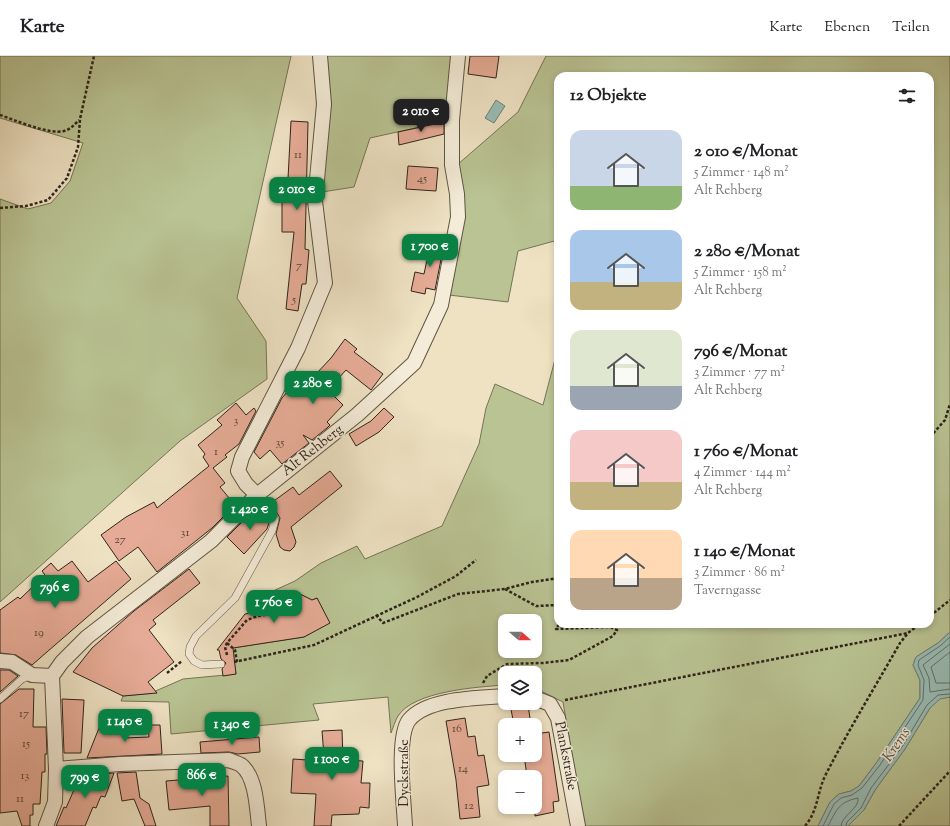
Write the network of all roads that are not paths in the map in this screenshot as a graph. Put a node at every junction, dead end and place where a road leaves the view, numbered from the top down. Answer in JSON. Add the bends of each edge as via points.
{"nodes":[{"id":1,"x":320,"y":56,"type":"edge"},
{"id":2,"x":458,"y":56,"type":"edge"},
{"id":3,"x":257,"y":495,"type":"junction"},
{"id":4,"x":0,"y":661,"type":"edge"},
{"id":5,"x":221,"y":664,"type":"dead end"},
{"id":6,"x":32,"y":675,"type":"junction"},
{"id":7,"x":52,"y":676,"type":"junction"},
{"id":8,"x":498,"y":696,"type":"edge"},
{"id":9,"x":0,"y":698,"type":"edge"},
{"id":10,"x":542,"y":701,"type":"edge"},
{"id":11,"x":56,"y":769,"type":"junction"},
{"id":12,"x":46,"y":826,"type":"edge"},
{"id":13,"x":258,"y":826,"type":"edge"},
{"id":14,"x":405,"y":826,"type":"edge"},
{"id":15,"x":578,"y":826,"type":"edge"}],
"edges":[{"from":1,"to":3,"type":"street","via":[[324,104],[315,201],[325,283],[298,348],[242,457],[238,471]]},
{"from":2,"to":3,"type":"street","name":"Alt Rehberg","via":[[452,128],[452,165],[458,217],[441,306],[428,337],[408,369],[357,415]]},
{"from":3,"to":5,"type":"lane","via":[[271,511],[275,520],[272,531],[235,598],[196,636],[190,647],[189,654],[194,661],[202,665]]},
{"from":3,"to":7,"type":"street","name":"Alt Rehberg","via":[[211,541],[87,637]]},
{"from":4,"to":6,"type":"street","via":[[12,662]]},
{"from":6,"to":7,"type":"street"},
{"from":6,"to":9,"type":"lane","via":[[22,679]]},
{"from":7,"to":11,"type":"street"},
{"from":8,"to":14,"type":"street","name":"Dyckstraße","via":[[442,703],[422,710],[409,721],[402,737]]},
{"from":10,"to":15,"type":"street","name":"Plankstraße","via":[[550,704],[558,718]]},
{"from":11,"to":12,"type":"street","via":[[55,802]]},
{"from":11,"to":13,"type":"street","via":[[229,760],[241,765],[248,774],[256,798]]}]}
